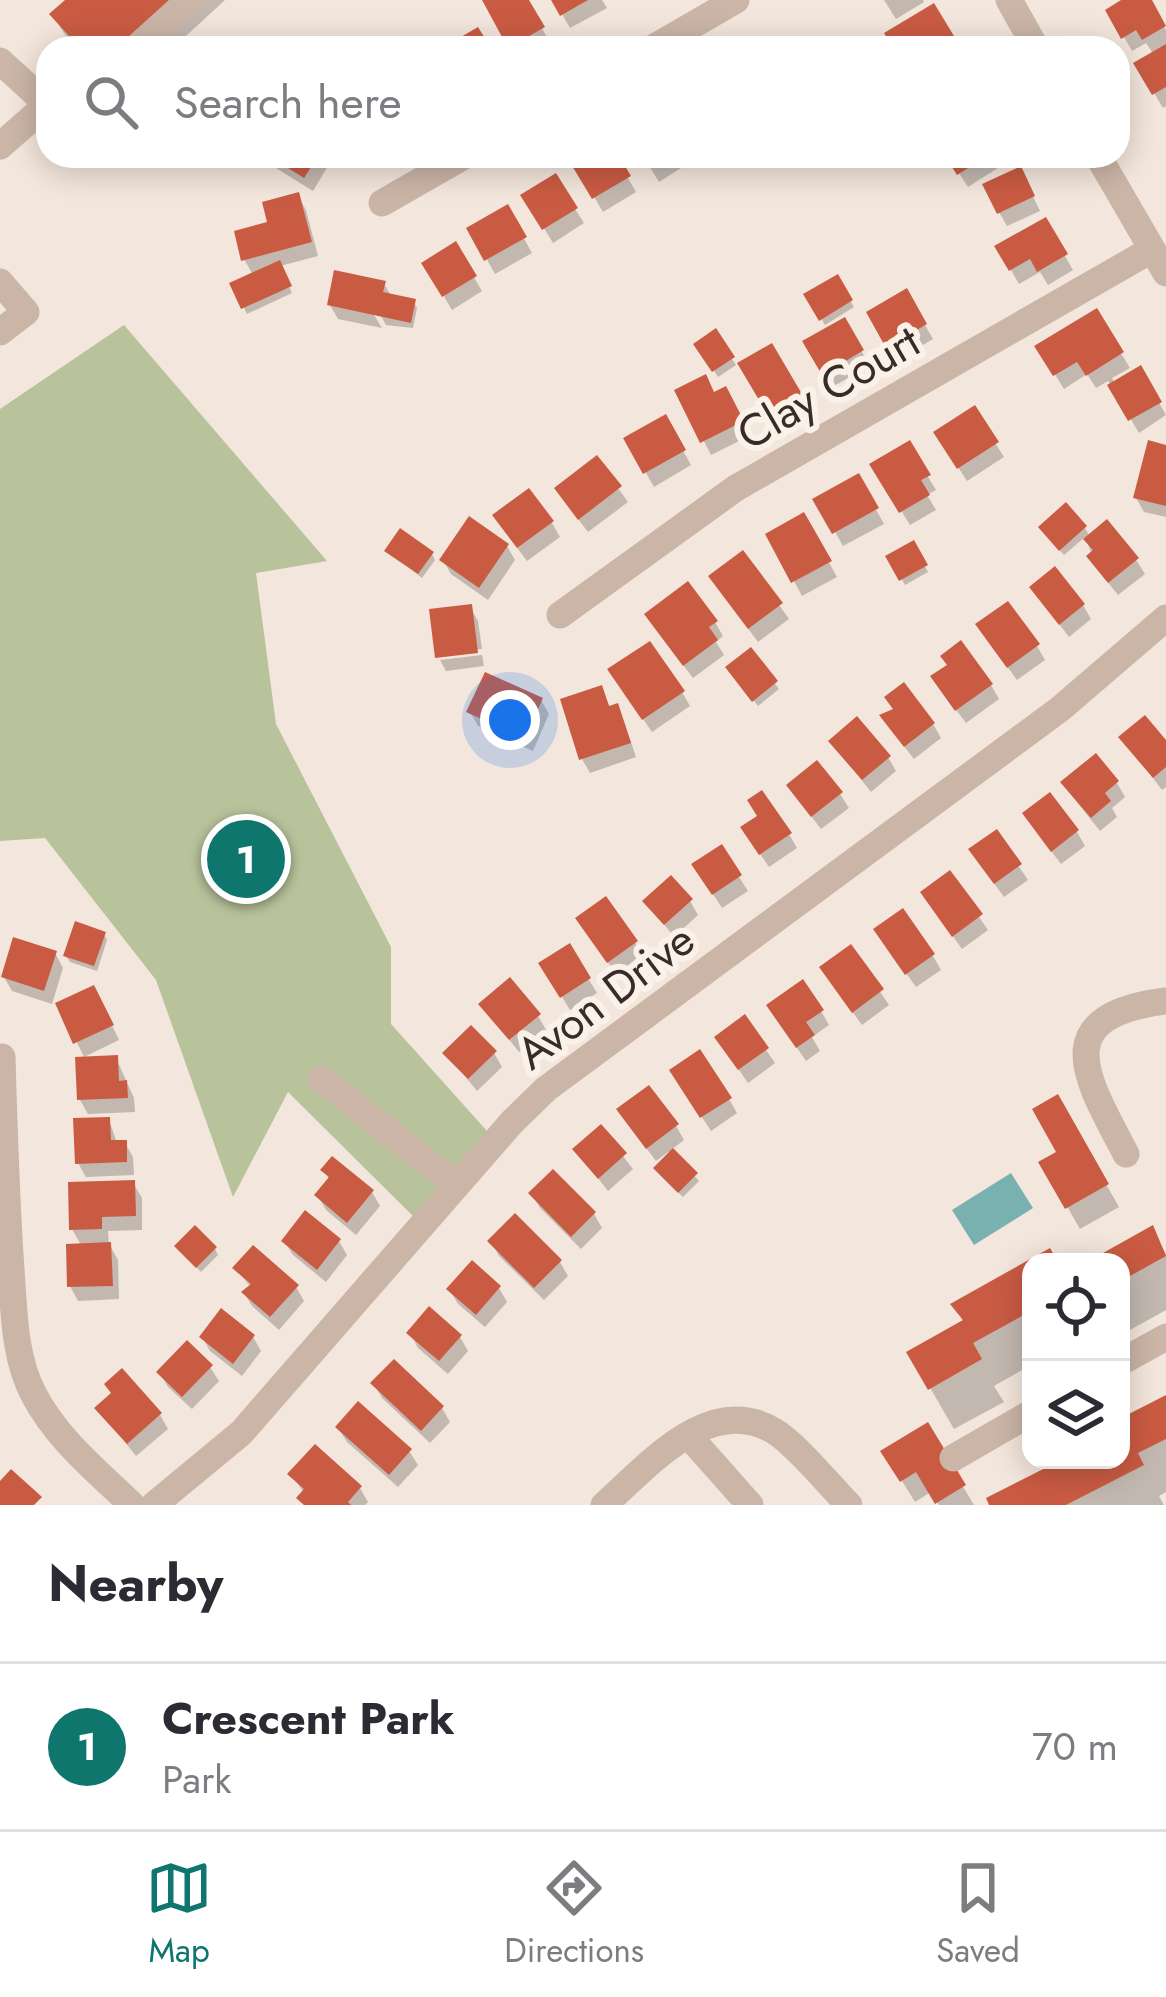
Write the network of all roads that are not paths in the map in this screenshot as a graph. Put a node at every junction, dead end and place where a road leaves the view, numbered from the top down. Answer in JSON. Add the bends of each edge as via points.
{"nodes":[{"id":1,"x":189,"y":0,"type":"edge"},
{"id":2,"x":736,"y":0,"type":"edge"},
{"id":3,"x":1009,"y":0,"type":"edge"},
{"id":4,"x":149,"y":36,"type":"edge"},
{"id":5,"x":674,"y":36,"type":"edge"},
{"id":6,"x":1029,"y":36,"type":"edge"},
{"id":7,"x":0,"y":61,"type":"edge"},
{"id":8,"x":36,"y":94,"type":"edge"},
{"id":9,"x":36,"y":115,"type":"edge"},
{"id":10,"x":0,"y":146,"type":"edge"},
{"id":11,"x":443,"y":168,"type":"edge"},
{"id":12,"x":1105,"y":168,"type":"edge"},
{"id":13,"x":382,"y":203,"type":"dead end"},
{"id":14,"x":1159,"y":261,"type":"edge"},
{"id":15,"x":0,"y":282,"type":"edge"},
{"id":16,"x":0,"y":332,"type":"edge"},
{"id":17,"x":560,"y":615,"type":"dead end"},
{"id":18,"x":1166,"y":619,"type":"edge"},
{"id":19,"x":1166,"y":1000,"type":"edge"},
{"id":20,"x":2,"y":1057,"type":"edge"},
{"id":21,"x":321,"y":1079,"type":"dead end"},
{"id":22,"x":1126,"y":1154,"type":"dead end"},
{"id":23,"x":457,"y":1185,"type":"junction"},
{"id":24,"x":1166,"y":1337,"type":"edge"},
{"id":25,"x":1123,"y":1361,"type":"edge"},
{"id":26,"x":1022,"y":1418,"type":"edge"},
{"id":27,"x":688,"y":1435,"type":"junction"},
{"id":28,"x":952,"y":1458,"type":"dead end"},
{"id":29,"x":132,"y":1505,"type":"edge"},
{"id":30,"x":154,"y":1505,"type":"edge"},
{"id":31,"x":604,"y":1505,"type":"edge"},
{"id":32,"x":750,"y":1505,"type":"edge"},
{"id":33,"x":849,"y":1505,"type":"edge"}],
"edges":[{"from":1,"to":4,"type":"street"},
{"from":2,"to":5,"type":"street"},
{"from":3,"to":6,"type":"street"},
{"from":7,"to":8,"type":"street"},
{"from":9,"to":10,"type":"street"},
{"from":11,"to":13,"type":"street"},
{"from":12,"to":14,"type":"street"},
{"from":14,"to":17,"type":"street","name":"Clay Court","via":[[736,488]]},
{"from":15,"to":16,"type":"street","via":[[26,312]]},
{"from":18,"to":23,"type":"street","name":"Avon Drive","via":[[1060,709],[546,1089]]},
{"from":19,"to":22,"type":"street","via":[[1101,1020],[1087,1038],[1084,1061]]},
{"from":20,"to":29,"type":"street","via":[[23,1370],[44,1413]]},
{"from":21,"to":23,"type":"street"},
{"from":23,"to":30,"type":"street","name":"Avon Drive","via":[[241,1433]]},
{"from":24,"to":25,"type":"street"},
{"from":26,"to":28,"type":"street"},
{"from":27,"to":31,"type":"street"},
{"from":27,"to":32,"type":"street"},
{"from":27,"to":33,"type":"street","via":[[720,1422],[774,1431]]}]}
